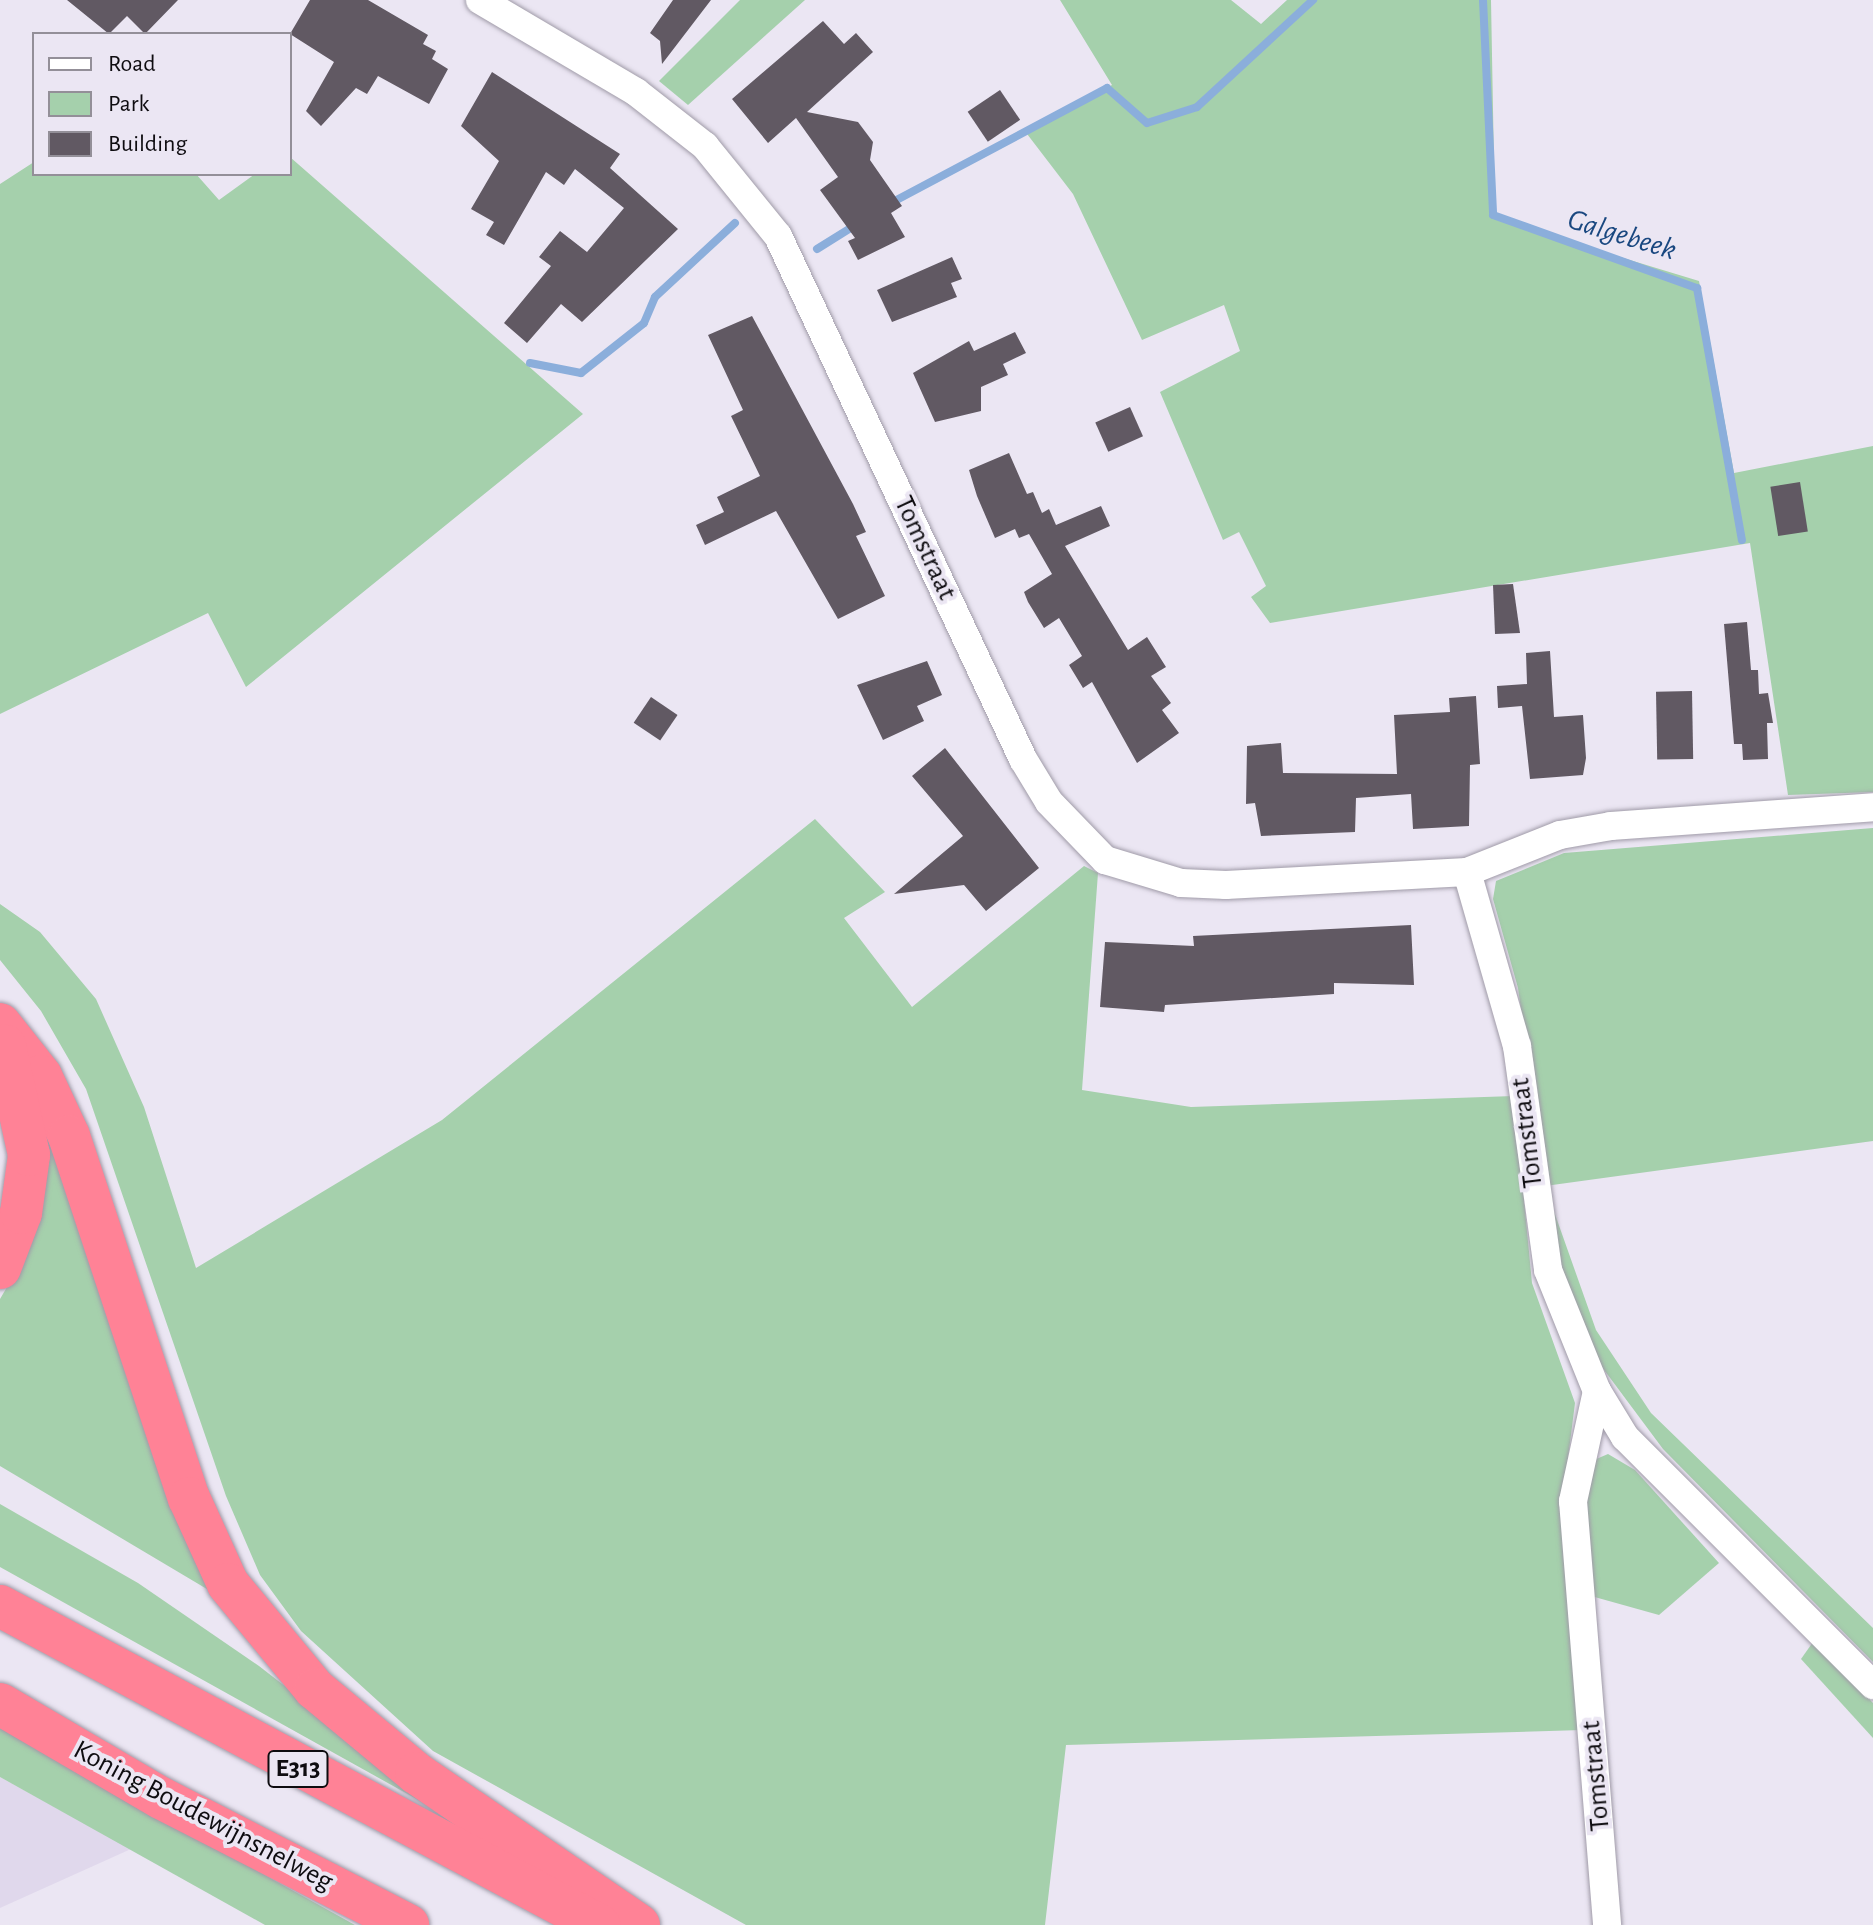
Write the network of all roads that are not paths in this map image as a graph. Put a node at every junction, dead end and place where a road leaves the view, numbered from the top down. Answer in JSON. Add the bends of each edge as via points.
{"nodes":[{"id":1,"x":480,"y":0,"type":"edge"},
{"id":2,"x":1873,"y":807,"type":"edge"},
{"id":3,"x":1467,"y":872,"type":"junction"},
{"id":4,"x":0,"y":1027,"type":"edge"},
{"id":5,"x":0,"y":1268,"type":"edge"},
{"id":6,"x":1597,"y":1391,"type":"junction"},
{"id":7,"x":0,"y":1606,"type":"edge"},
{"id":8,"x":1873,"y":1685,"type":"edge"},
{"id":9,"x":0,"y":1704,"type":"edge"},
{"id":10,"x":408,"y":1925,"type":"edge"},
{"id":11,"x":599,"y":1925,"type":"edge"},
{"id":12,"x":639,"y":1925,"type":"edge"},
{"id":13,"x":1607,"y":1925,"type":"edge"}],
"edges":[{"from":1,"to":3,"type":"street","name":"Tomstraat","via":[[636,92],[705,146],[778,236],[1023,759],[1049,802],[1105,860],[1181,883],[1226,885]]},
{"from":2,"to":3,"type":"street","name":"Tomstraat","via":[[1560,835]]},
{"from":3,"to":6,"type":"street","name":"Tomstraat","via":[[1517,1046],[1548,1270]]},
{"from":4,"to":5,"type":"highway","via":[[29,1155],[21,1213]]},
{"from":4,"to":12,"type":"highway","via":[[41,1076],[69,1136],[189,1498],[228,1584],[315,1689],[404,1763]]},
{"from":6,"to":8,"type":"street","name":"Tomstraat","via":[[1625,1437]]},
{"from":6,"to":13,"type":"street","name":"Tomstraat","via":[[1573,1501]]},
{"from":7,"to":11,"type":"highway","number":"E313"},
{"from":9,"to":10,"type":"highway","name":"Koning Boudewijnsnelweg","via":[[161,1798]]}]}
